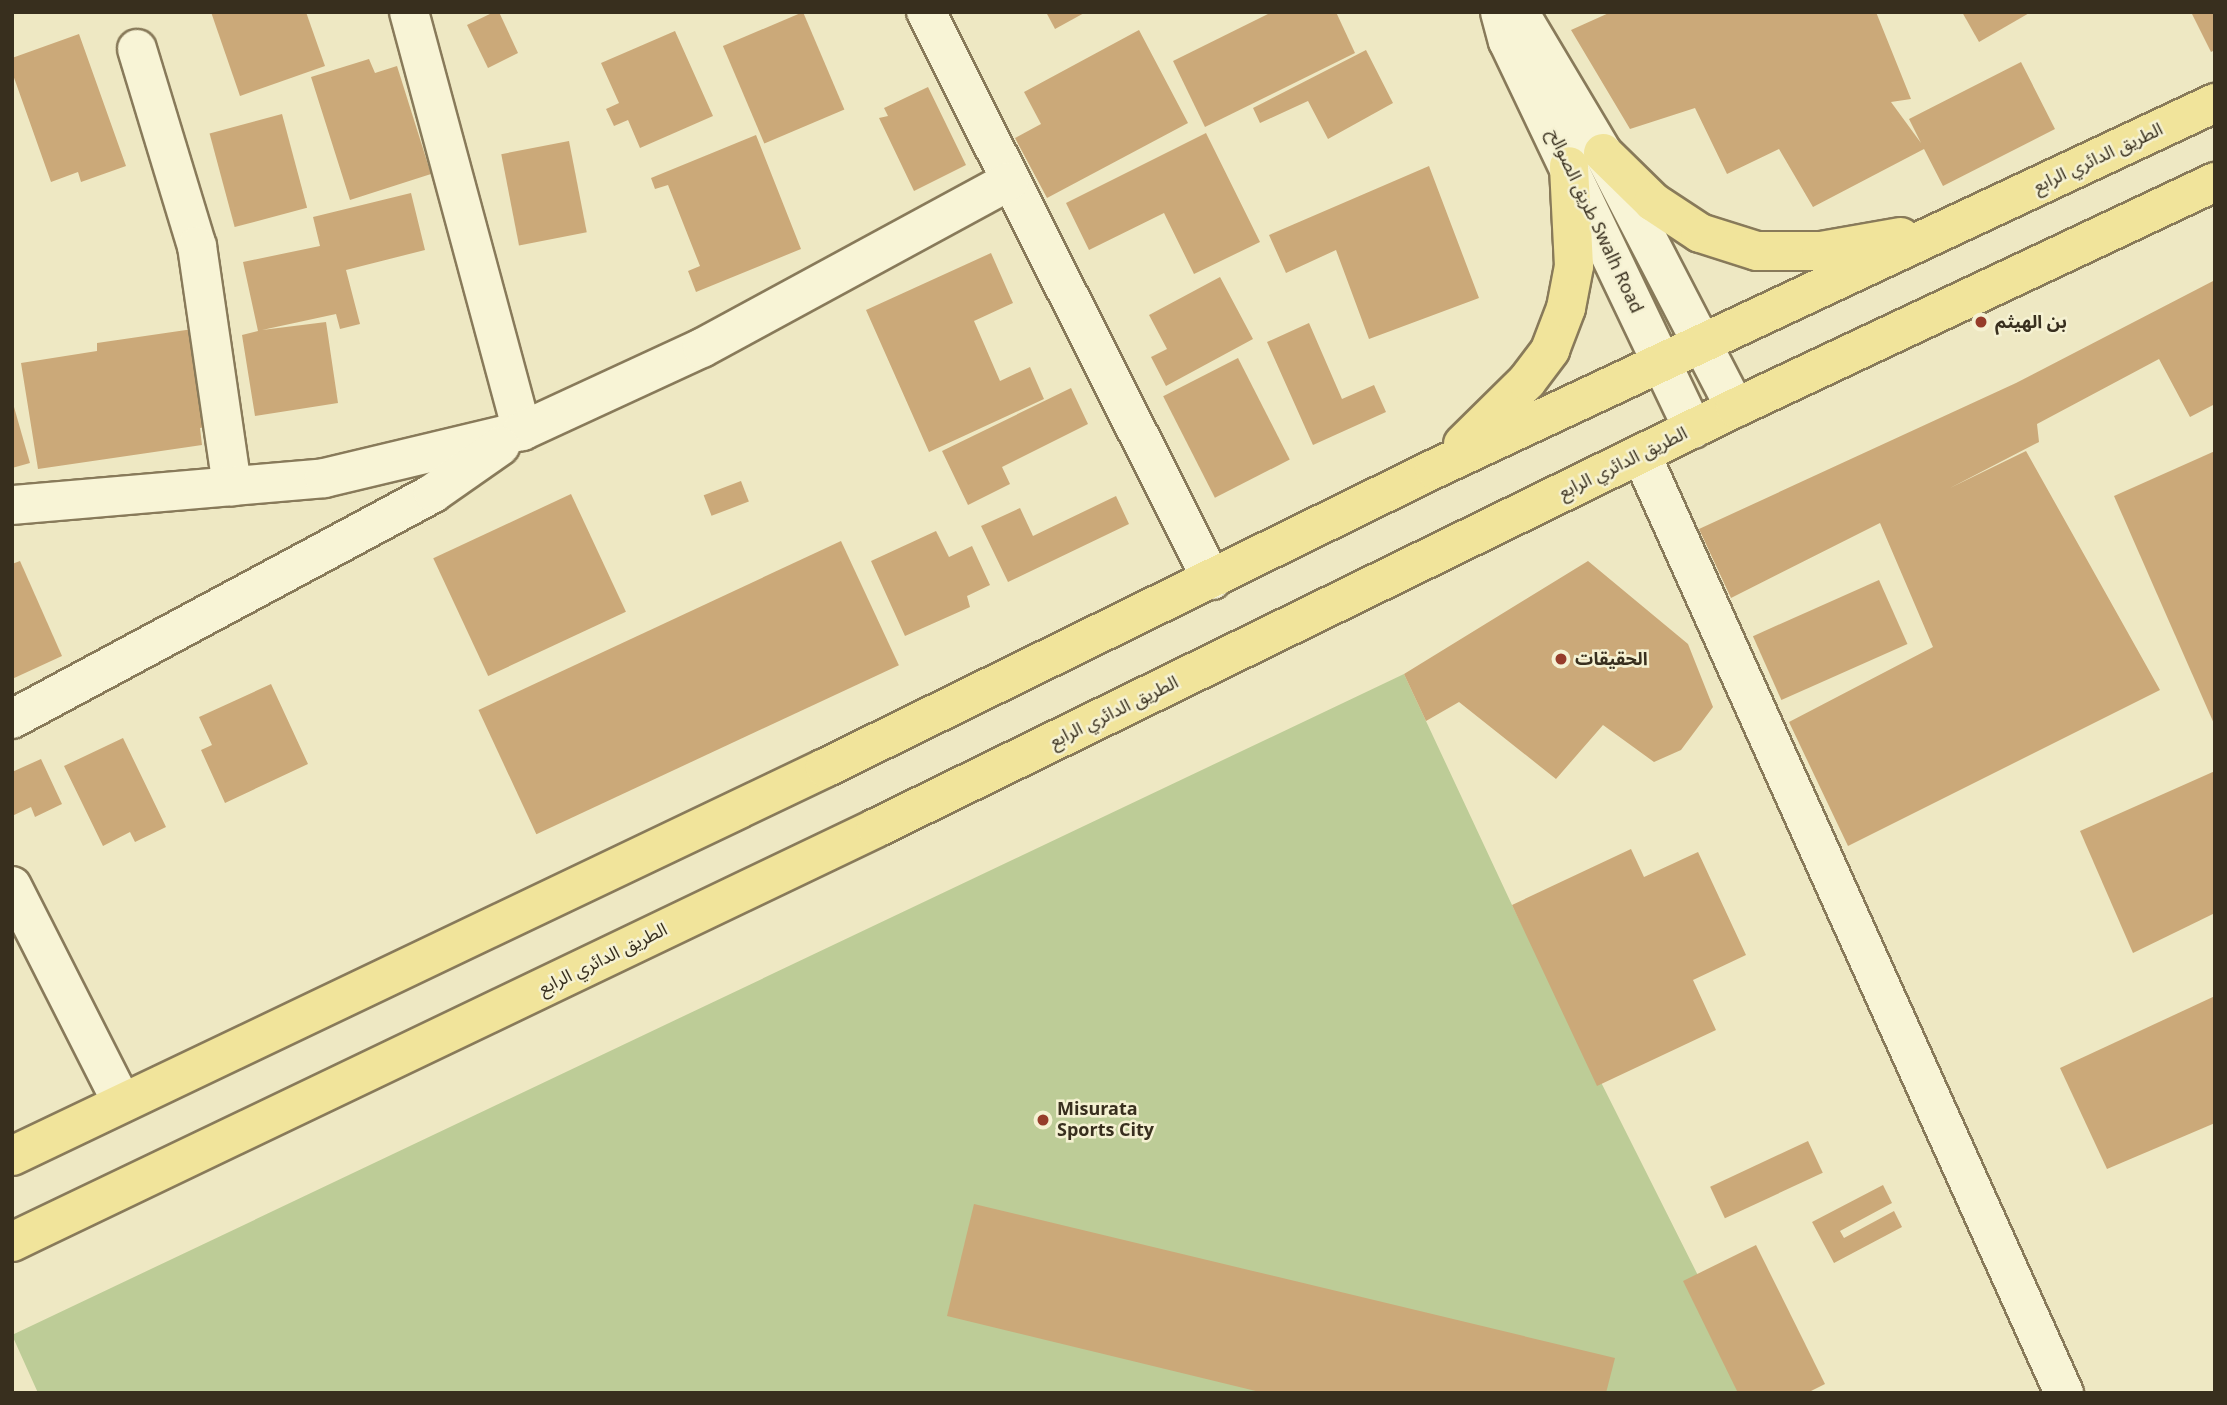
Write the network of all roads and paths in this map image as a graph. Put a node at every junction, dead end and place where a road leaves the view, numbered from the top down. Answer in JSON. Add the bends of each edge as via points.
{"nodes":[{"id":1,"x":410,"y":12,"type":"edge"},
{"id":2,"x":926,"y":12,"type":"edge"},
{"id":3,"x":1500,"y":12,"type":"edge"},
{"id":4,"x":1519,"y":12,"type":"edge"},
{"id":5,"x":137,"y":49,"type":"dead end"},
{"id":6,"x":2215,"y":103,"type":"edge"},
{"id":7,"x":1586,"y":160,"type":"junction"},
{"id":8,"x":1009,"y":181,"type":"junction"},
{"id":9,"x":2215,"y":182,"type":"edge"},
{"id":10,"x":1997,"y":206,"type":"junction"},
{"id":11,"x":1703,"y":346,"type":"junction"},
{"id":12,"x":1663,"y":365,"type":"junction"},
{"id":13,"x":1735,"y":408,"type":"junction"},
{"id":14,"x":1693,"y":429,"type":"junction"},
{"id":15,"x":522,"y":430,"type":"junction"},
{"id":16,"x":1642,"y":454,"type":"junction"},
{"id":17,"x":1434,"y":468,"type":"junction"},
{"id":18,"x":232,"y":486,"type":"junction"},
{"id":19,"x":12,"y":506,"type":"edge"},
{"id":20,"x":1212,"y":579,"type":"junction"},
{"id":21,"x":12,"y":719,"type":"edge"},
{"id":22,"x":12,"y":886,"type":"edge"},
{"id":23,"x":122,"y":1102,"type":"junction"},
{"id":24,"x":12,"y":1156,"type":"edge"},
{"id":25,"x":12,"y":1242,"type":"edge"},
{"id":26,"x":2064,"y":1393,"type":"edge"}],
"edges":[{"from":1,"to":15,"type":"street"},
{"from":2,"to":8,"type":"street"},
{"from":3,"to":7,"type":"street","name":"طريق الصوالح Swalh Road","via":[[1508,41]]},
{"from":4,"to":7,"type":"street","name":"طريق الصوالح Swalh Road"},
{"from":5,"to":18,"type":"street","via":[[197,246]]},
{"from":6,"to":10,"type":"main road","name":"الطريق الدائري الرابع"},
{"from":7,"to":10,"type":"main road","via":[[1700,233],[1758,251],[1821,251],[1898,238]]},
{"from":7,"to":11,"type":"street","name":"طريق الصوالح Swalh Road"},
{"from":7,"to":12,"type":"street","name":"طريق الصوالح Swalh Road"},
{"from":7,"to":17,"type":"main road","via":[[1574,266],[1566,308],[1550,350],[1496,416]]},
{"from":8,"to":15,"type":"street","via":[[702,348]]},
{"from":8,"to":20,"type":"street"},
{"from":9,"to":13,"type":"main road","name":"الطريق الدائري الرابع"},
{"from":10,"to":11,"type":"main road","name":"الطريق الدائري الرابع"},
{"from":11,"to":12,"type":"main road","name":"الطريق الدائري الرابع"},
{"from":11,"to":13,"type":"street","name":"طريق الصوالح Swalh Road"},
{"from":12,"to":14,"type":"street","name":"طريق الصوالح Swalh Road"},
{"from":12,"to":17,"type":"main road","name":"الطريق الدائري الرابع"},
{"from":13,"to":14,"type":"main road","name":"الطريق الدائري الرابع"},
{"from":14,"to":16,"type":"main road","name":"الطريق الدائري الرابع"},
{"from":15,"to":18,"type":"street","via":[[324,478]]},
{"from":15,"to":21,"type":"street","via":[[433,493]]},
{"from":16,"to":25,"type":"main road","name":"الطريق الدائري الرابع","via":[[864,835]]},
{"from":16,"to":26,"type":"street"},
{"from":17,"to":20,"type":"main road","name":"الطريق الدائري الرابع"},
{"from":18,"to":19,"type":"street"},
{"from":20,"to":23,"type":"main road","name":"الطريق الدائري الرابع"},
{"from":22,"to":23,"type":"street"},
{"from":23,"to":24,"type":"main road","name":"الطريق الدائري الرابع"}]}
